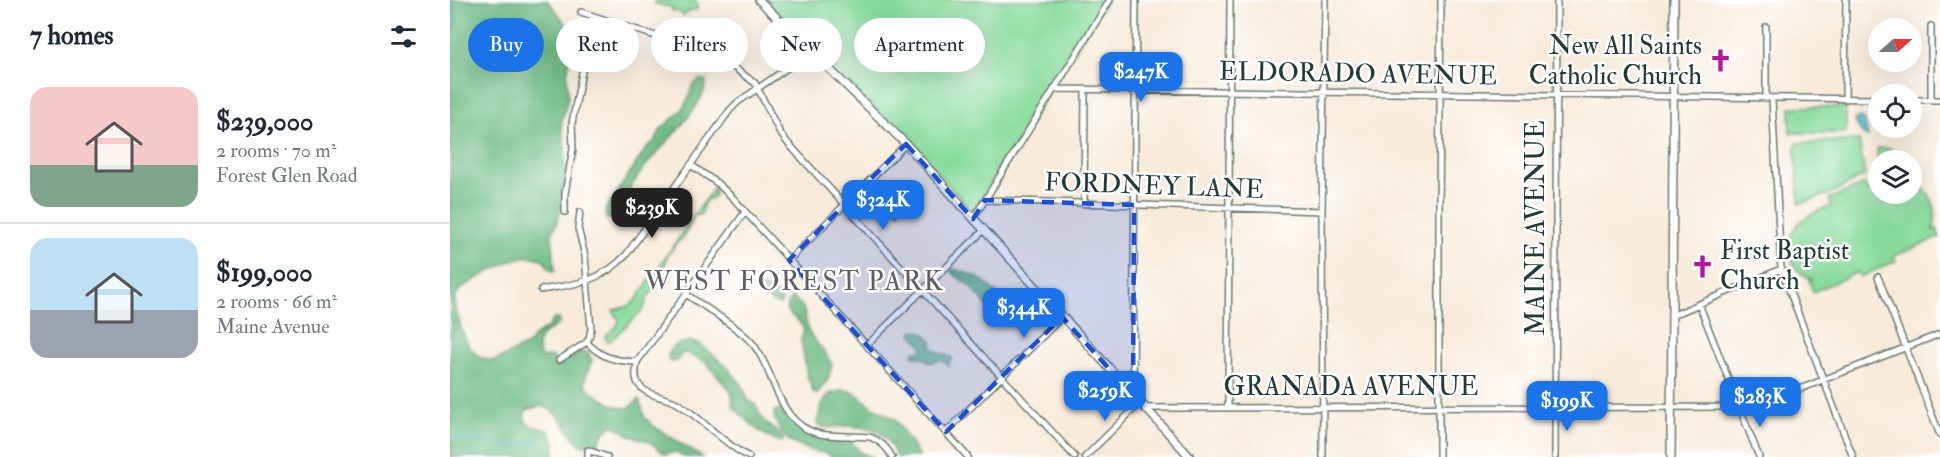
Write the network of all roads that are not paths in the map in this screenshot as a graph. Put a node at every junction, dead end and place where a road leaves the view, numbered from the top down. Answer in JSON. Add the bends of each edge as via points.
{"nodes":[{"id":1,"x":759,"y":0,"type":"edge"},
{"id":2,"x":1110,"y":0,"type":"edge"},
{"id":3,"x":1136,"y":0,"type":"edge"},
{"id":4,"x":1230,"y":0,"type":"edge"},
{"id":5,"x":1325,"y":0,"type":"edge"},
{"id":6,"x":1441,"y":0,"type":"edge"},
{"id":7,"x":1557,"y":0,"type":"edge"},
{"id":8,"x":1674,"y":0,"type":"edge"},
{"id":9,"x":1846,"y":0,"type":"edge"},
{"id":10,"x":581,"y":12,"type":"dead end"},
{"id":11,"x":593,"y":16,"type":"junction"},
{"id":12,"x":778,"y":18,"type":"edge"},
{"id":13,"x":1931,"y":26,"type":"dead end"},
{"id":14,"x":1766,"y":27,"type":"dead end"},
{"id":15,"x":782,"y":72,"type":"edge"},
{"id":16,"x":833,"y":72,"type":"edge"},
{"id":17,"x":759,"y":88,"type":"junction"},
{"id":18,"x":1054,"y":90,"type":"junction"},
{"id":19,"x":1085,"y":91,"type":"junction"},
{"id":20,"x":1135,"y":92,"type":"junction"},
{"id":21,"x":1229,"y":92,"type":"junction"},
{"id":22,"x":1324,"y":93,"type":"junction"},
{"id":23,"x":1440,"y":95,"type":"junction"},
{"id":24,"x":1556,"y":96,"type":"junction"},
{"id":25,"x":1673,"y":98,"type":"junction"},
{"id":26,"x":1769,"y":99,"type":"junction"},
{"id":27,"x":1845,"y":99,"type":"junction"},
{"id":28,"x":1868,"y":99,"type":"edge"},
{"id":29,"x":1922,"y":100,"type":"edge"},
{"id":30,"x":1931,"y":100,"type":"junction"},
{"id":31,"x":1940,"y":100,"type":"edge"},
{"id":32,"x":906,"y":144,"type":"junction"},
{"id":33,"x":691,"y":165,"type":"junction"},
{"id":34,"x":985,"y":200,"type":"junction"},
{"id":35,"x":1084,"y":204,"type":"junction"},
{"id":36,"x":844,"y":205,"type":"junction"},
{"id":37,"x":1134,"y":205,"type":"junction"},
{"id":38,"x":1228,"y":208,"type":"junction"},
{"id":39,"x":1322,"y":211,"type":"junction"},
{"id":40,"x":565,"y":212,"type":"dead end"},
{"id":41,"x":580,"y":212,"type":"dead end"},
{"id":42,"x":746,"y":212,"type":"junction"},
{"id":43,"x":973,"y":219,"type":"junction"},
{"id":44,"x":983,"y":231,"type":"junction"},
{"id":45,"x":789,"y":260,"type":"junction"},
{"id":46,"x":1781,"y":269,"type":"junction"},
{"id":47,"x":1878,"y":278,"type":"dead end"},
{"id":48,"x":587,"y":282,"type":"junction"},
{"id":49,"x":541,"y":290,"type":"dead end"},
{"id":50,"x":922,"y":291,"type":"junction"},
{"id":51,"x":686,"y":294,"type":"junction"},
{"id":52,"x":1699,"y":304,"type":"junction"},
{"id":53,"x":1671,"y":316,"type":"junction"},
{"id":54,"x":1062,"y":317,"type":"junction"},
{"id":55,"x":1940,"y":334,"type":"edge"},
{"id":56,"x":586,"y":342,"type":"junction"},
{"id":57,"x":867,"y":345,"type":"junction"},
{"id":58,"x":1906,"y":348,"type":"junction"},
{"id":59,"x":559,"y":360,"type":"dead end"},
{"id":60,"x":637,"y":362,"type":"junction"},
{"id":61,"x":1002,"y":376,"type":"junction"},
{"id":62,"x":1823,"y":380,"type":"junction"},
{"id":63,"x":1134,"y":395,"type":"junction"},
{"id":64,"x":1142,"y":405,"type":"junction"},
{"id":65,"x":1439,"y":406,"type":"junction"},
{"id":66,"x":1555,"y":406,"type":"junction"},
{"id":67,"x":1739,"y":406,"type":"junction"},
{"id":68,"x":1228,"y":407,"type":"junction"},
{"id":69,"x":1323,"y":407,"type":"junction"},
{"id":70,"x":1671,"y":407,"type":"junction"},
{"id":71,"x":946,"y":432,"type":"junction"},
{"id":72,"x":1940,"y":435,"type":"edge"},
{"id":73,"x":588,"y":454,"type":"edge"},
{"id":74,"x":607,"y":457,"type":"edge"},
{"id":75,"x":749,"y":457,"type":"edge"},
{"id":76,"x":892,"y":457,"type":"edge"},
{"id":77,"x":968,"y":457,"type":"edge"},
{"id":78,"x":1075,"y":457,"type":"edge"},
{"id":79,"x":1085,"y":457,"type":"edge"},
{"id":80,"x":1190,"y":457,"type":"edge"},
{"id":81,"x":1323,"y":457,"type":"edge"},
{"id":82,"x":1439,"y":457,"type":"edge"},
{"id":83,"x":1555,"y":457,"type":"edge"},
{"id":84,"x":1671,"y":457,"type":"edge"},
{"id":85,"x":1759,"y":457,"type":"edge"},
{"id":86,"x":1853,"y":457,"type":"edge"}],
"edges":[{"from":1,"to":12,"type":"main road"},
{"from":2,"to":18,"type":"street"},
{"from":3,"to":20,"type":"street"},
{"from":4,"to":21,"type":"street"},
{"from":5,"to":22,"type":"street"},
{"from":6,"to":23,"type":"street"},
{"from":7,"to":24,"type":"street","name":"MAINE AVENUE"},
{"from":8,"to":25,"type":"main road"},
{"from":9,"to":27,"type":"street"},
{"from":10,"to":11,"type":"street"},
{"from":11,"to":17,"type":"street","via":[[711,53]]},
{"from":11,"to":40,"type":"street","via":[[572,123],[573,149]]},
{"from":13,"to":30,"type":"street"},
{"from":14,"to":26,"type":"street"},
{"from":15,"to":17,"type":"street"},
{"from":16,"to":32,"type":"main road"},
{"from":17,"to":33,"type":"street","via":[[730,110]]},
{"from":17,"to":36,"type":"street","via":[[783,137]]},
{"from":18,"to":19,"type":"street","name":"ELDORADO AVENUE"},
{"from":18,"to":34,"type":"street"},
{"from":19,"to":20,"type":"street","name":"ELDORADO AVENUE"},
{"from":19,"to":35,"type":"street"},
{"from":20,"to":21,"type":"street","name":"ELDORADO AVENUE"},
{"from":20,"to":37,"type":"street"},
{"from":21,"to":22,"type":"street","name":"ELDORADO AVENUE"},
{"from":21,"to":38,"type":"street"},
{"from":22,"to":23,"type":"street","name":"ELDORADO AVENUE"},
{"from":22,"to":39,"type":"street"},
{"from":23,"to":24,"type":"street","name":"ELDORADO AVENUE"},
{"from":23,"to":65,"type":"street"},
{"from":24,"to":25,"type":"street","name":"ELDORADO AVENUE"},
{"from":24,"to":66,"type":"street","name":"MAINE AVENUE"},
{"from":25,"to":26,"type":"street","name":"ELDORADO AVENUE"},
{"from":25,"to":53,"type":"main road"},
{"from":26,"to":27,"type":"street","name":"ELDORADO AVENUE"},
{"from":26,"to":46,"type":"street"},
{"from":27,"to":28,"type":"street","name":"ELDORADO AVENUE"},
{"from":29,"to":30,"type":"street"},
{"from":30,"to":31,"type":"street"},
{"from":32,"to":36,"type":"street"},
{"from":32,"to":43,"type":"main road"},
{"from":33,"to":42,"type":"street","via":[[725,190]]},
{"from":33,"to":48,"type":"street","via":[[626,255],[609,271]]},
{"from":34,"to":35,"type":"street","name":"FORDNEY LANE"},
{"from":34,"to":43,"type":"street"},
{"from":35,"to":37,"type":"street","name":"FORDNEY LANE"},
{"from":36,"to":45,"type":"street"},
{"from":36,"to":50,"type":"street"},
{"from":37,"to":38,"type":"street","name":"FORDNEY LANE"},
{"from":37,"to":63,"type":"street"},
{"from":38,"to":39,"type":"street","name":"FORDNEY LANE"},
{"from":38,"to":68,"type":"street"},
{"from":39,"to":69,"type":"street"},
{"from":41,"to":48,"type":"street","via":[[578,228],[585,249]]},
{"from":42,"to":45,"type":"street"},
{"from":42,"to":51,"type":"street"},
{"from":43,"to":44,"type":"main road"},
{"from":44,"to":50,"type":"street"},
{"from":44,"to":54,"type":"main road"},
{"from":45,"to":57,"type":"street"},
{"from":46,"to":52,"type":"street"},
{"from":46,"to":62,"type":"street"},
{"from":47,"to":58,"type":"street"},
{"from":48,"to":49,"type":"street"},
{"from":48,"to":56,"type":"street","via":[[591,329]]},
{"from":50,"to":57,"type":"street"},
{"from":50,"to":61,"type":"street"},
{"from":51,"to":60,"type":"street"},
{"from":51,"to":76,"type":"street","via":[[754,345],[793,419],[818,434],[878,440]]},
{"from":52,"to":53,"type":"street"},
{"from":52,"to":67,"type":"street"},
{"from":53,"to":70,"type":"main road"},
{"from":54,"to":61,"type":"street"},
{"from":54,"to":63,"type":"main road"},
{"from":55,"to":58,"type":"street","name":"GRANADA AVENUE"},
{"from":56,"to":59,"type":"street"},
{"from":56,"to":60,"type":"street","via":[[609,358]]},
{"from":57,"to":71,"type":"street"},
{"from":58,"to":62,"type":"street","name":"GRANADA AVENUE"},
{"from":58,"to":72,"type":"street"},
{"from":60,"to":75,"type":"street","via":[[637,382],[645,391],[671,400]]},
{"from":61,"to":71,"type":"street"},
{"from":61,"to":78,"type":"street"},
{"from":62,"to":67,"type":"street","name":"GRANADA AVENUE","via":[[1754,407]]},
{"from":62,"to":86,"type":"street"},
{"from":63,"to":64,"type":"main road"},
{"from":64,"to":68,"type":"street","name":"GRANADA AVENUE"},
{"from":64,"to":79,"type":"street"},
{"from":64,"to":80,"type":"main road"},
{"from":65,"to":66,"type":"street","name":"GRANADA AVENUE"},
{"from":65,"to":69,"type":"street","name":"GRANADA AVENUE"},
{"from":65,"to":82,"type":"street"},
{"from":66,"to":70,"type":"street","name":"GRANADA AVENUE"},
{"from":66,"to":83,"type":"street","name":"MAINE AVENUE"},
{"from":67,"to":70,"type":"street","name":"GRANADA AVENUE"},
{"from":67,"to":85,"type":"street"},
{"from":68,"to":69,"type":"street","name":"GRANADA AVENUE"},
{"from":69,"to":81,"type":"street"},
{"from":70,"to":84,"type":"main road"},
{"from":71,"to":77,"type":"street"},
{"from":73,"to":74,"type":"street"}]}
